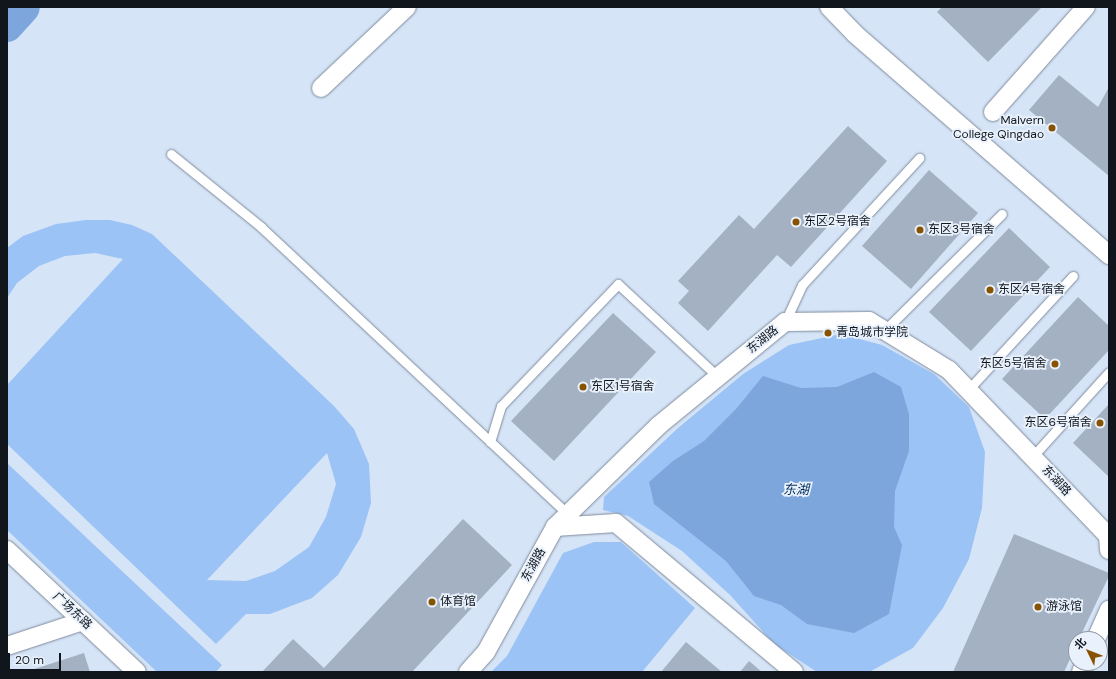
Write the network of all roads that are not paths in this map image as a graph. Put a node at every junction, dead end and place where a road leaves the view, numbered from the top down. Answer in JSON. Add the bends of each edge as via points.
{"nodes":[{"id":1,"x":407,"y":7,"type":"edge"},
{"id":2,"x":829,"y":7,"type":"edge"},
{"id":3,"x":1086,"y":7,"type":"edge"},
{"id":4,"x":321,"y":88,"type":"dead end"},
{"id":5,"x":994,"y":112,"type":"dead end"},
{"id":6,"x":171,"y":154,"type":"dead end"},
{"id":7,"x":919,"y":158,"type":"dead end"},
{"id":8,"x":1002,"y":214,"type":"dead end"},
{"id":9,"x":1109,"y":255,"type":"edge"},
{"id":10,"x":1073,"y":276,"type":"dead end"},
{"id":11,"x":785,"y":322,"type":"junction"},
{"id":12,"x":884,"y":331,"type":"junction"},
{"id":13,"x":1109,"y":372,"type":"edge"},
{"id":14,"x":718,"y":377,"type":"junction"},
{"id":15,"x":968,"y":390,"type":"junction"},
{"id":16,"x":490,"y":442,"type":"junction"},
{"id":17,"x":1033,"y":456,"type":"junction"},
{"id":18,"x":568,"y":514,"type":"junction"},
{"id":19,"x":555,"y":527,"type":"junction"},
{"id":20,"x":7,"y":550,"type":"edge"},
{"id":21,"x":1109,"y":550,"type":"edge"},
{"id":22,"x":1109,"y":610,"type":"edge"},
{"id":23,"x":83,"y":621,"type":"junction"},
{"id":24,"x":1100,"y":631,"type":"edge"},
{"id":25,"x":7,"y":646,"type":"edge"},
{"id":26,"x":138,"y":672,"type":"edge"},
{"id":27,"x":468,"y":672,"type":"edge"},
{"id":28,"x":794,"y":672,"type":"edge"}],
"edges":[{"from":1,"to":4,"type":"street"},
{"from":2,"to":9,"type":"street","via":[[855,34]]},
{"from":3,"to":5,"type":"street"},
{"from":6,"to":16,"type":"lane","via":[[261,227]]},
{"from":7,"to":11,"type":"lane","via":[[802,285]]},
{"from":8,"to":12,"type":"lane"},
{"from":10,"to":15,"type":"lane"},
{"from":11,"to":12,"type":"street","name":"东湖路","via":[[869,321]]},
{"from":11,"to":14,"type":"street","name":"东湖路"},
{"from":12,"to":15,"type":"street","name":"东湖路","via":[[949,370]]},
{"from":13,"to":17,"type":"lane"},
{"from":14,"to":16,"type":"lane","via":[[618,284],[501,406]]},
{"from":14,"to":18,"type":"street","name":"东湖路","via":[[658,426]]},
{"from":15,"to":17,"type":"street","name":"东湖路"},
{"from":16,"to":18,"type":"lane"},
{"from":17,"to":21,"type":"street","name":"东湖路","via":[[1108,536]]},
{"from":18,"to":19,"type":"street","name":"东湖路"},
{"from":19,"to":27,"type":"street","name":"东湖路","via":[[486,652]]},
{"from":19,"to":28,"type":"street","via":[[616,523]]},
{"from":20,"to":23,"type":"street","name":"广场东路"},
{"from":22,"to":24,"type":"street"},
{"from":23,"to":25,"type":"street"},
{"from":23,"to":26,"type":"street","name":"广场东路"}]}
